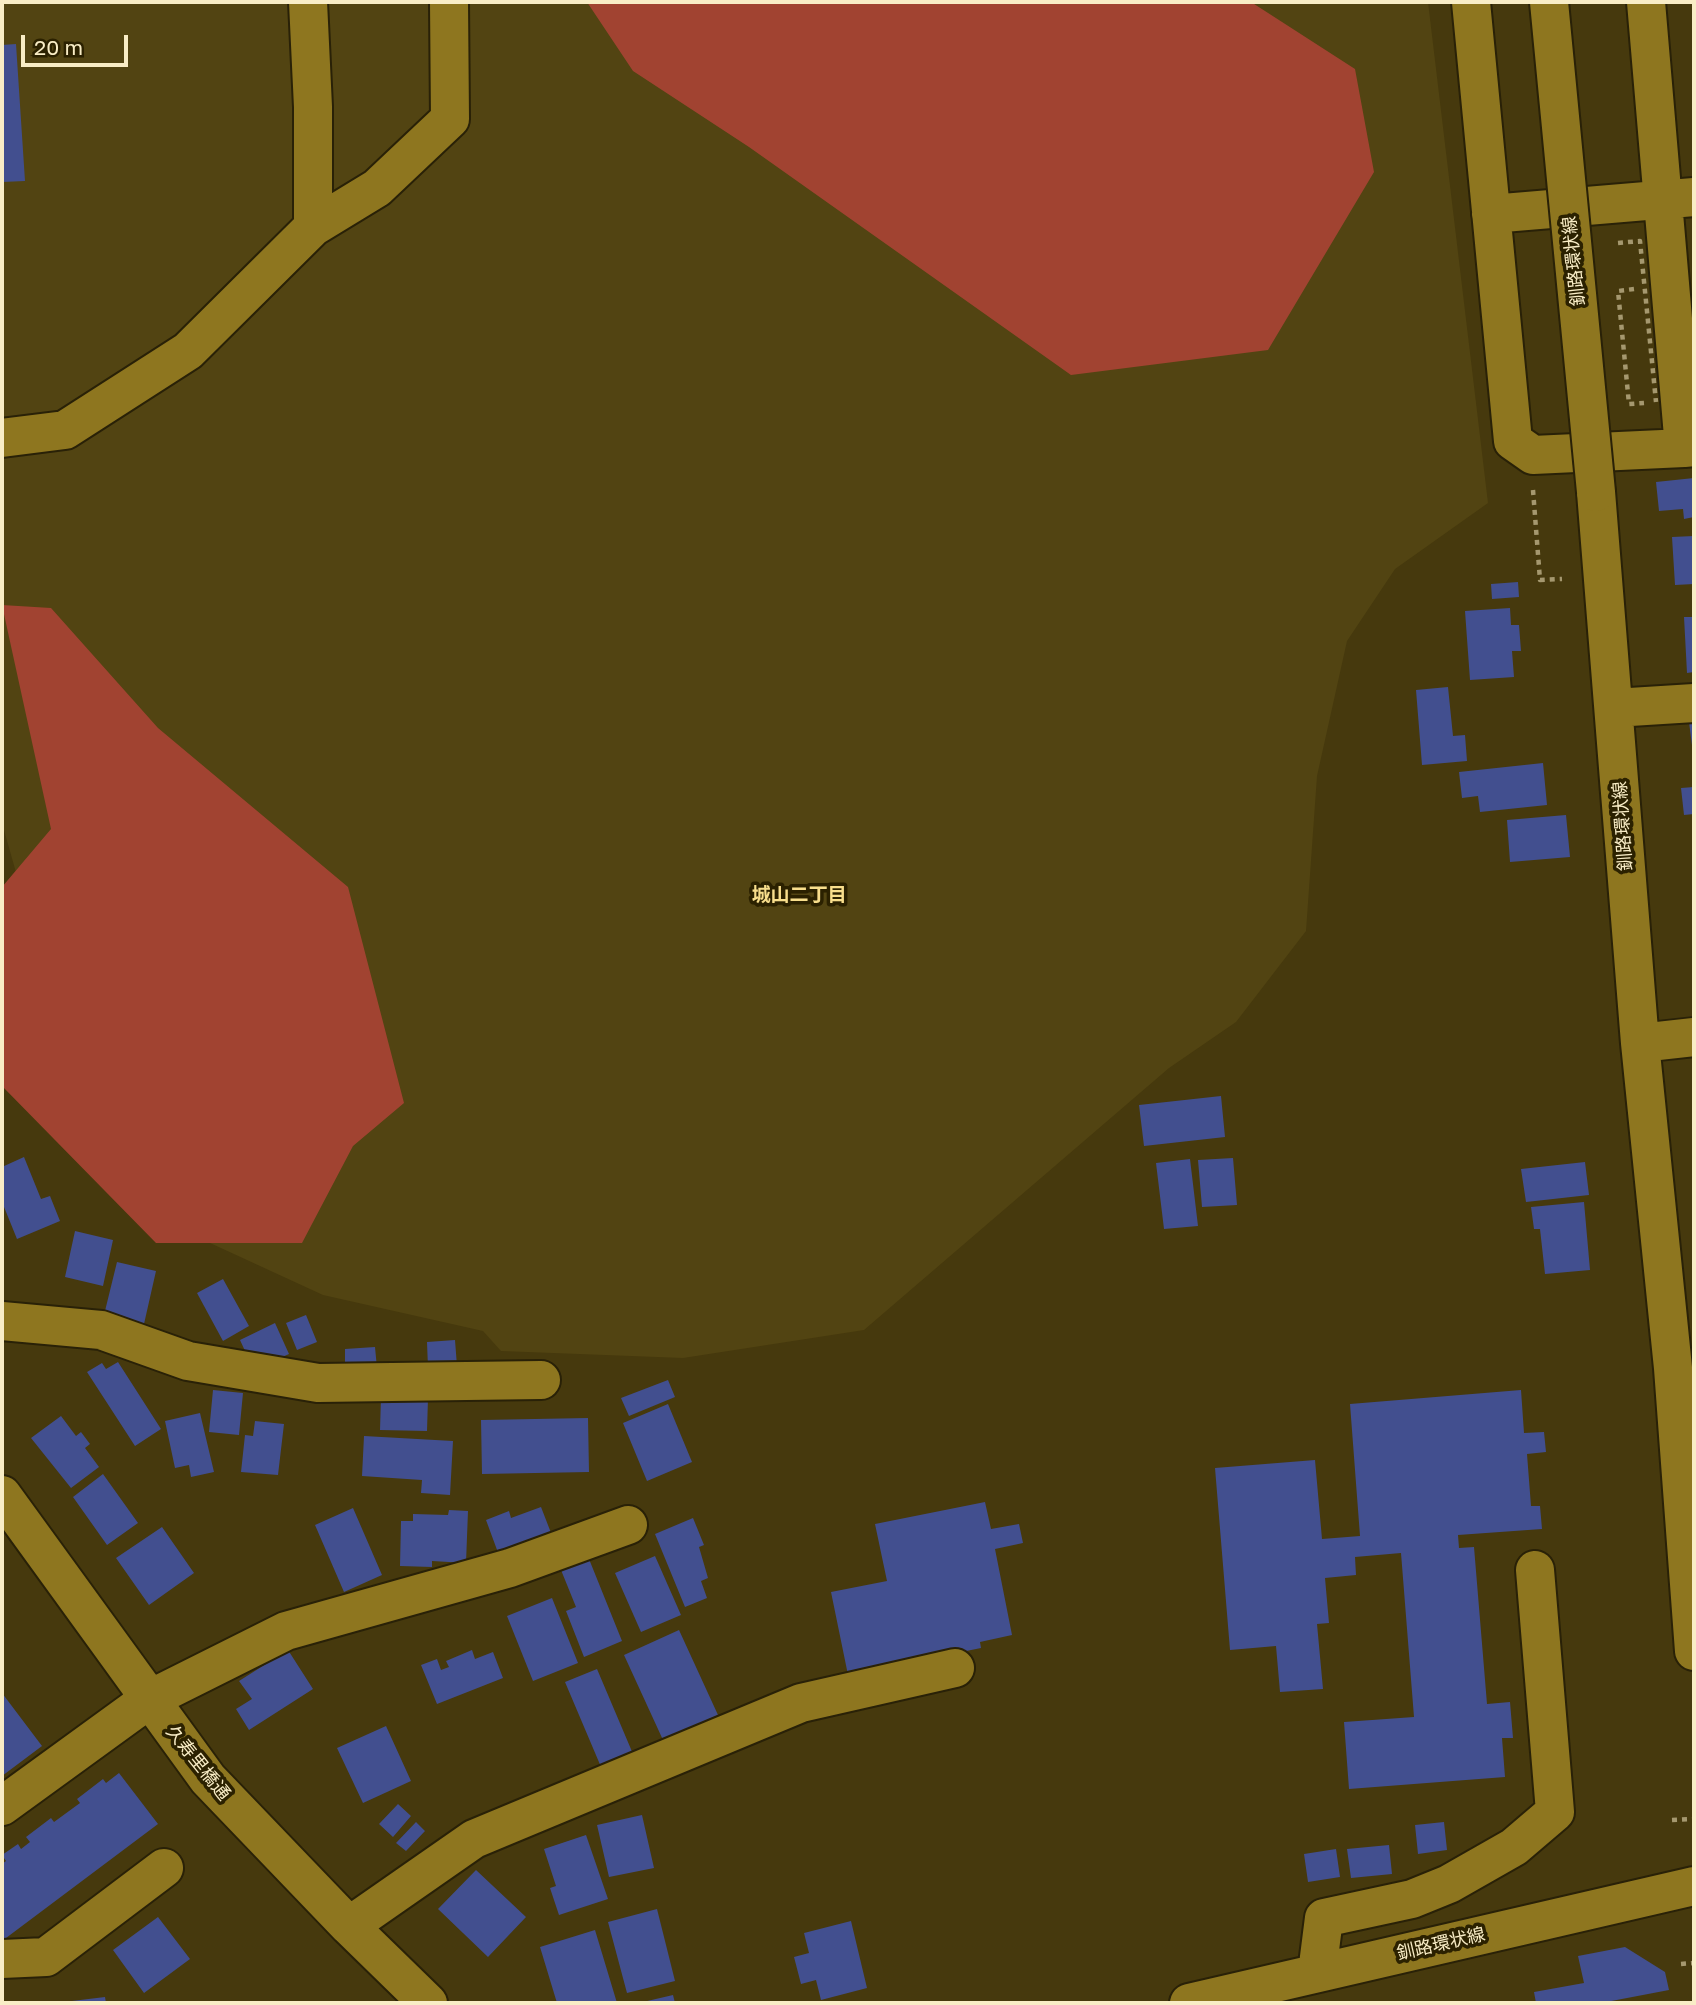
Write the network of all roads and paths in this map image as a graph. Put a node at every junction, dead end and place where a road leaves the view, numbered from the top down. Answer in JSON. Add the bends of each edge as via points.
{"nodes":[{"id":1,"x":308,"y":2,"type":"edge"},
{"id":2,"x":449,"y":2,"type":"edge"},
{"id":3,"x":1471,"y":2,"type":"edge"},
{"id":4,"x":1549,"y":2,"type":"edge"},
{"id":5,"x":1646,"y":2,"type":"edge"},
{"id":6,"x":1677,"y":198,"type":"edge"},
{"id":7,"x":1490,"y":214,"type":"junction"},
{"id":8,"x":313,"y":227,"type":"junction"},
{"id":9,"x":1618,"y":243,"type":"dead end"},
{"id":10,"x":1618,"y":290,"type":"dead end"},
{"id":11,"x":2,"y":439,"type":"edge"},
{"id":12,"x":1689,"y":447,"type":"edge"},
{"id":13,"x":1532,"y":483,"type":"dead end"},
{"id":14,"x":1562,"y":579,"type":"dead end"},
{"id":15,"x":1694,"y":703,"type":"edge"},
{"id":16,"x":1614,"y":708,"type":"junction"},
{"id":17,"x":1694,"y":1037,"type":"edge"},
{"id":18,"x":1640,"y":1043,"type":"junction"},
{"id":19,"x":2,"y":1321,"type":"edge"},
{"id":20,"x":1681,"y":1321,"type":"edge"},
{"id":21,"x":541,"y":1380,"type":"dead end"},
{"id":22,"x":2,"y":1495,"type":"edge"},
{"id":23,"x":628,"y":1525,"type":"dead end"},
{"id":24,"x":1691,"y":1569,"type":"edge"},
{"id":25,"x":1535,"y":1570,"type":"dead end"},
{"id":26,"x":1694,"y":1651,"type":"edge"},
{"id":27,"x":955,"y":1668,"type":"dead end"},
{"id":28,"x":148,"y":1700,"type":"junction"},
{"id":29,"x":2,"y":1806,"type":"edge"},
{"id":30,"x":1694,"y":1819,"type":"edge"},
{"id":31,"x":1672,"y":1820,"type":"dead end"},
{"id":32,"x":164,"y":1868,"type":"dead end"},
{"id":33,"x":1694,"y":1886,"type":"edge"},
{"id":34,"x":349,"y":1926,"type":"junction"},
{"id":35,"x":2,"y":1958,"type":"edge"},
{"id":36,"x":1694,"y":1963,"type":"edge"},
{"id":37,"x":1681,"y":1964,"type":"dead end"},
{"id":38,"x":1317,"y":1973,"type":"junction"},
{"id":39,"x":428,"y":2003,"type":"edge"},
{"id":40,"x":1189,"y":2003,"type":"edge"}],
"edges":[{"from":1,"to":8,"type":"street"},
{"from":2,"to":8,"type":"street","via":[[450,119],[377,188]]},
{"from":3,"to":7,"type":"street"},
{"from":4,"to":16,"type":"street","name":"釧路環状線","bridge":true},
{"from":5,"to":6,"type":"street"},
{"from":6,"to":7,"type":"street"},
{"from":6,"to":12,"type":"street"},
{"from":7,"to":12,"type":"street","via":[[1513,441],[1533,455]]},
{"from":8,"to":11,"type":"street","via":[[188,351],[65,429]]},
{"from":9,"to":10,"type":"path","bridge":true,"via":[[1640,241],[1656,402],[1629,404]]},
{"from":13,"to":14,"type":"path","via":[[1540,580]]},
{"from":15,"to":16,"type":"street"},
{"from":16,"to":18,"type":"street","name":"釧路環状線"},
{"from":17,"to":18,"type":"street"},
{"from":18,"to":20,"type":"street","name":"釧路環状線"},
{"from":19,"to":21,"type":"street","via":[[101,1330],[188,1361],[317,1383]]},
{"from":20,"to":24,"type":"street","name":"釧路環状線"},
{"from":22,"to":28,"type":"street","name":"久寿里橋通"},
{"from":23,"to":28,"type":"street","via":[[510,1568],[286,1631]]},
{"from":24,"to":26,"type":"street","name":"釧路環状線"},
{"from":25,"to":38,"type":"street","via":[[1555,1812],[1514,1847],[1449,1884],[1412,1899],[1324,1918]]},
{"from":27,"to":34,"type":"street","via":[[801,1703],[474,1839]]},
{"from":28,"to":29,"type":"street"},
{"from":28,"to":34,"type":"street","name":"久寿里橋通","via":[[208,1779]]},
{"from":30,"to":31,"type":"path"},
{"from":32,"to":35,"type":"street","via":[[46,1957]]},
{"from":33,"to":38,"type":"street","name":"釧路環状線"},
{"from":34,"to":39,"type":"street","name":"久寿里橋通"},
{"from":36,"to":37,"type":"path"},
{"from":38,"to":40,"type":"street","name":"釧路環状線"}]}
